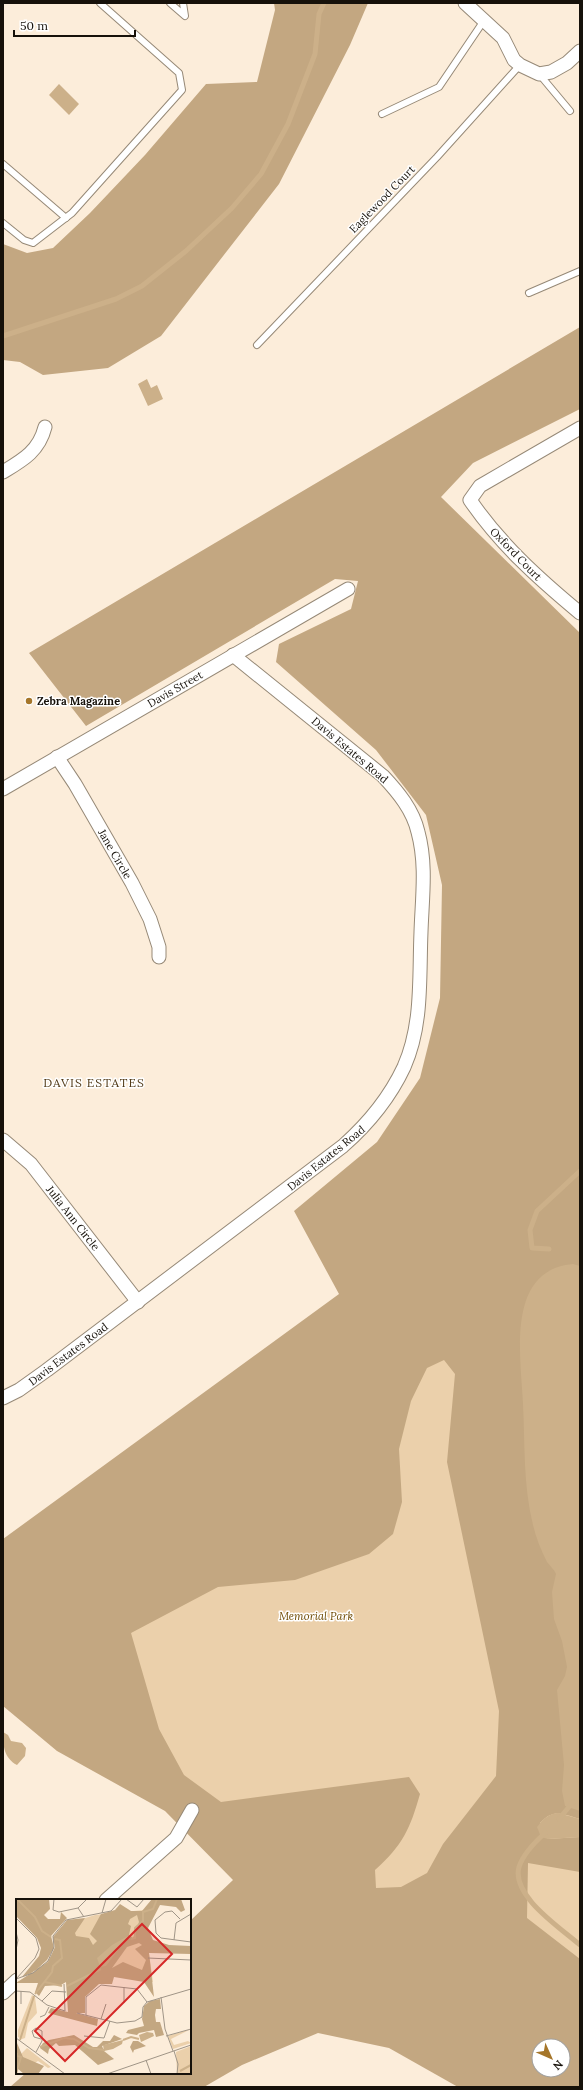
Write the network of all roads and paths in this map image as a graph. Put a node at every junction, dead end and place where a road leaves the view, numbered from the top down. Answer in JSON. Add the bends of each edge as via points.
{"nodes":[{"id":1,"x":100,"y":3,"type":"edge"},
{"id":2,"x":170,"y":3,"type":"edge"},
{"id":3,"x":183,"y":3,"type":"edge"},
{"id":4,"x":465,"y":3,"type":"edge"},
{"id":5,"x":485,"y":19,"type":"junction"},
{"id":6,"x":580,"y":51,"type":"edge"},
{"id":7,"x":520,"y":65,"type":"junction"},
{"id":8,"x":539,"y":74,"type":"junction"},
{"id":9,"x":570,"y":111,"type":"dead end"},
{"id":10,"x":382,"y":114,"type":"dead end"},
{"id":11,"x":3,"y":164,"type":"edge"},
{"id":12,"x":66,"y":218,"type":"junction"},
{"id":13,"x":3,"y":223,"type":"edge"},
{"id":14,"x":580,"y":271,"type":"edge"},
{"id":15,"x":529,"y":293,"type":"dead end"},
{"id":16,"x":256,"y":345,"type":"dead end"},
{"id":17,"x":45,"y":427,"type":"dead end"},
{"id":18,"x":580,"y":428,"type":"edge"},
{"id":19,"x":3,"y":472,"type":"edge"},
{"id":20,"x":348,"y":589,"type":"dead end"},
{"id":21,"x":580,"y":613,"type":"edge"},
{"id":22,"x":233,"y":656,"type":"junction"},
{"id":23,"x":57,"y":756,"type":"junction"},
{"id":24,"x":3,"y":789,"type":"edge"},
{"id":25,"x":159,"y":957,"type":"dead end"},
{"id":26,"x":3,"y":1140,"type":"edge"},
{"id":27,"x":138,"y":1302,"type":"junction"},
{"id":28,"x":3,"y":1398,"type":"edge"},
{"id":29,"x":192,"y":1810,"type":"dead end"},
{"id":30,"x":107,"y":1899,"type":"edge"},
{"id":31,"x":16,"y":1981,"type":"edge"},
{"id":32,"x":3,"y":1992,"type":"edge"}],
"edges":[{"from":1,"to":12,"type":"lane","via":[[179,73],[182,90]]},
{"from":2,"to":3,"type":"lane","via":[[185,16]]},
{"from":4,"to":5,"type":"street"},
{"from":5,"to":7,"type":"street","via":[[503,38],[514,60]]},
{"from":5,"to":10,"type":"lane","via":[[439,87]]},
{"from":6,"to":8,"type":"street","via":[[567,63],[550,72]]},
{"from":7,"to":8,"type":"street"},
{"from":7,"to":16,"type":"lane","name":"Eaglewood Court","via":[[437,157]]},
{"from":8,"to":9,"type":"lane"},
{"from":11,"to":12,"type":"lane"},
{"from":12,"to":13,"type":"lane","via":[[33,243],[24,240]]},
{"from":14,"to":15,"type":"lane"},
{"from":17,"to":19,"type":"street","via":[[39,444],[26,458]]},
{"from":18,"to":21,"type":"street","name":"Oxford Court","via":[[480,486],[470,500],[486,523],[535,575]]},
{"from":20,"to":22,"type":"street","name":"Davis Street"},
{"from":22,"to":23,"type":"street","name":"Davis Street"},
{"from":22,"to":27,"type":"street","name":"Davis Estates Road","via":[[383,776],[399,794],[413,818],[422,849],[423,878],[418,1014],[404,1066],[387,1099],[364,1127],[317,1167]]},
{"from":23,"to":24,"type":"street","name":"Davis Street"},
{"from":23,"to":25,"type":"street","name":"Jane Circle","via":[[132,883],[150,919],[160,947]]},
{"from":26,"to":27,"type":"street","name":"Julia Ann Circle","via":[[32,1164]]},
{"from":27,"to":28,"type":"street","name":"Davis Estates Road","via":[[48,1370]]},
{"from":29,"to":30,"type":"street","via":[[176,1838]]},
{"from":31,"to":32,"type":"street"}]}
